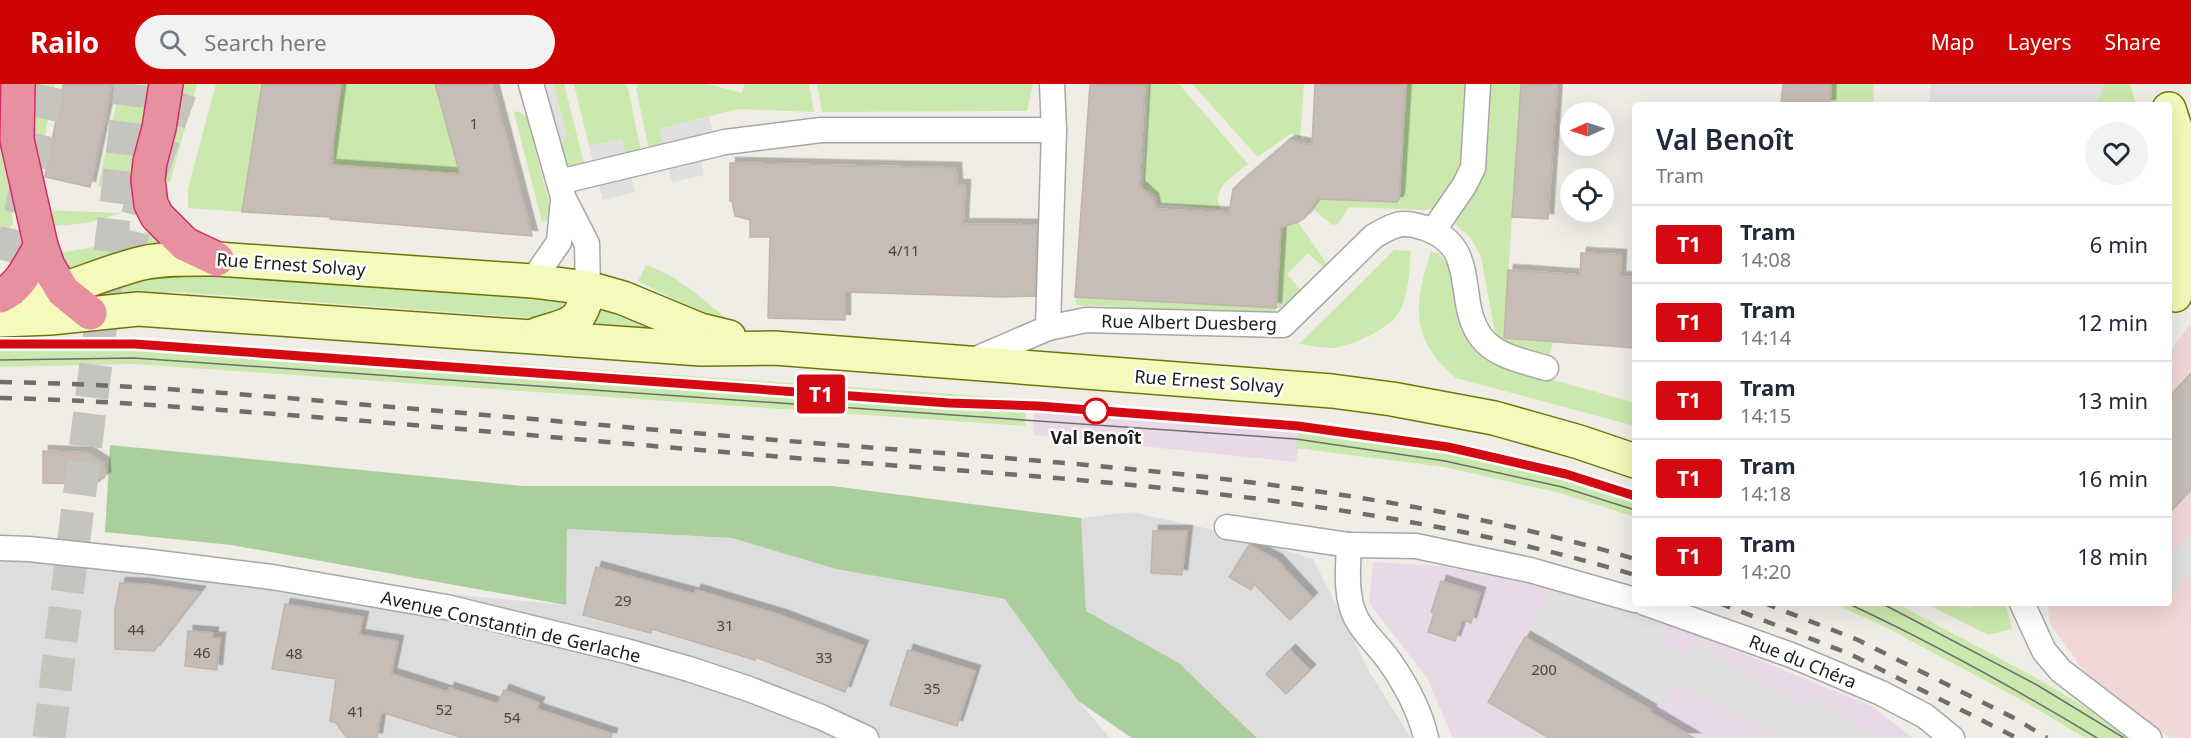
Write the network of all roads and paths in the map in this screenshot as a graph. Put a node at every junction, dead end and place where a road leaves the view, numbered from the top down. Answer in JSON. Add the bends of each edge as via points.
{"nodes":[{"id":1,"x":18,"y":84,"type":"edge"},
{"id":2,"x":166,"y":84,"type":"edge"},
{"id":3,"x":531,"y":84,"type":"edge"},
{"id":4,"x":1052,"y":84,"type":"edge"},
{"id":5,"x":1478,"y":84,"type":"edge"},
{"id":6,"x":2167,"y":84,"type":"edge"},
{"id":7,"x":2171,"y":102,"type":"edge"},
{"id":8,"x":2172,"y":106,"type":"edge"},
{"id":9,"x":2176,"y":124,"type":"edge"},
{"id":10,"x":1054,"y":129,"type":"junction"},
{"id":11,"x":561,"y":190,"type":"junction"},
{"id":12,"x":1433,"y":231,"type":"junction"},
{"id":13,"x":41,"y":246,"type":"junction"},
{"id":14,"x":217,"y":259,"type":"junction"},
{"id":15,"x":2191,"y":264,"type":"edge"},
{"id":16,"x":532,"y":281,"type":"junction"},
{"id":17,"x":588,"y":288,"type":"junction"},
{"id":18,"x":63,"y":291,"type":"junction"},
{"id":19,"x":0,"y":296,"type":"edge"},
{"id":20,"x":0,"y":304,"type":"edge"},
{"id":21,"x":2172,"y":304,"type":"edge"},
{"id":22,"x":90,"y":313,"type":"junction"},
{"id":23,"x":0,"y":320,"type":"edge"},
{"id":24,"x":1048,"y":328,"type":"junction"},
{"id":25,"x":528,"y":336,"type":"junction"},
{"id":26,"x":774,"y":348,"type":"junction"},
{"id":27,"x":969,"y":362,"type":"junction"},
{"id":28,"x":1546,"y":369,"type":"dead end"},
{"id":29,"x":1632,"y":461,"type":"edge"},
{"id":30,"x":1227,"y":527,"type":"dead end"},
{"id":31,"x":1349,"y":545,"type":"junction"},
{"id":32,"x":0,"y":548,"type":"edge"},
{"id":33,"x":1632,"y":599,"type":"edge"},
{"id":34,"x":1654,"y":606,"type":"edge"},
{"id":35,"x":2023,"y":606,"type":"edge"},
{"id":36,"x":866,"y":738,"type":"edge"},
{"id":37,"x":1425,"y":738,"type":"edge"},
{"id":38,"x":1952,"y":738,"type":"edge"},
{"id":39,"x":2149,"y":738,"type":"edge"}],
"edges":[{"from":1,"to":13,"type":"highway","via":[[17,140]]},
{"from":2,"to":14,"type":"highway","via":[[150,162],[151,204],[157,216],[185,244]]},
{"from":3,"to":11,"type":"street"},
{"from":4,"to":10,"type":"street"},
{"from":5,"to":12,"type":"street","via":[[1473,168]]},
{"from":6,"to":7,"type":"street"},
{"from":8,"to":9,"type":"street"},
{"from":9,"to":21,"type":"street","via":[[2187,168],[2189,203],[2187,236]]},
{"from":10,"to":11,"type":"street","via":[[821,130],[725,142]]},
{"from":10,"to":24,"type":"street"},
{"from":11,"to":16,"type":"street","via":[[559,242]]},
{"from":11,"to":17,"type":"street","via":[[587,244]]},
{"from":12,"to":24,"type":"street","name":"Rue Albert Duesberg","via":[[1408,223],[1374,236],[1283,325],[1086,320]]},
{"from":12,"to":28,"type":"street","name":"Rue Albert Duesberg","via":[[1454,246],[1463,267],[1473,326],[1482,339],[1498,352]]},
{"from":13,"to":18,"type":"highway"},
{"from":13,"to":19,"type":"highway","via":[[26,273]]},
{"from":14,"to":16,"type":"street","name":"Rue Ernest Solvay"},
{"from":14,"to":18,"type":"street","name":"Rue Ernest Solvay","via":[[175,258],[142,263]]},
{"from":15,"to":21,"type":"street"},
{"from":16,"to":17,"type":"street","name":"Rue Ernest Solvay"},
{"from":17,"to":25,"type":"street","name":"Rue Ernest Solvay","via":[[582,312],[573,323]]},
{"from":17,"to":26,"type":"street","name":"Rue Ernest Solvay","via":[[700,330]]},
{"from":18,"to":20,"type":"street","name":"Rue Ernest Solvay"},
{"from":18,"to":22,"type":"highway"},
{"from":22,"to":23,"type":"street","name":"Rue Ernest Solvay"},
{"from":22,"to":25,"type":"street","name":"Rue Ernest Solvay","via":[[138,309]]},
{"from":24,"to":27,"type":"street","name":"Rue Albert Duesberg"},
{"from":25,"to":26,"type":"street","name":"Rue Ernest Solvay","via":[[701,349]]},
{"from":26,"to":27,"type":"street","name":"Rue Ernest Solvay"},
{"from":27,"to":29,"type":"street","name":"Rue Ernest Solvay","via":[[1291,387],[1392,399],[1494,418]]},
{"from":30,"to":31,"type":"street"},
{"from":31,"to":33,"type":"street","via":[[1416,546],[1530,570]]},
{"from":31,"to":37,"type":"street","via":[[1348,583],[1356,618],[1406,687]]},
{"from":32,"to":36,"type":"street","name":"Avenue Constantin de Gerlache","via":[[272,577],[446,607],[626,651],[750,688]]},
{"from":34,"to":38,"type":"street","name":"Rue du Chéra","via":[[1781,651],[1881,693],[1925,716]]},
{"from":35,"to":39,"type":"street","via":[[2044,651],[2061,671]]}]}
